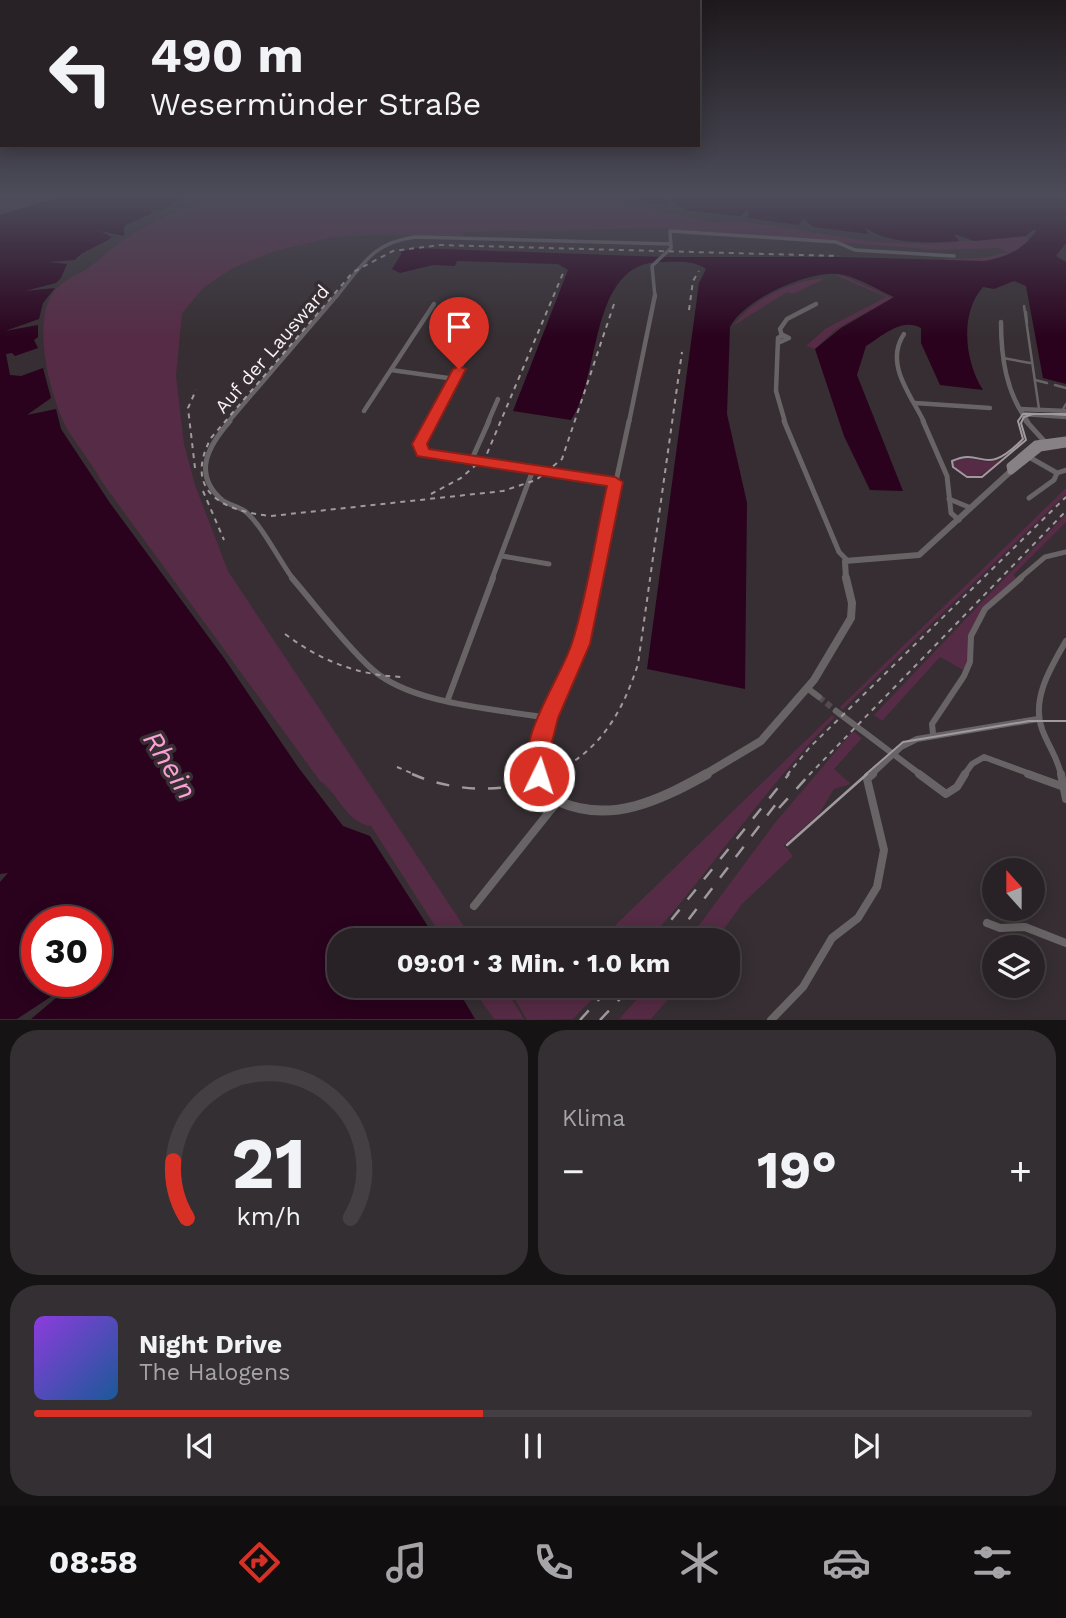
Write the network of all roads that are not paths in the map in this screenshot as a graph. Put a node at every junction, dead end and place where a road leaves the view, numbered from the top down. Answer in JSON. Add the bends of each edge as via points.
{"nodes":[{"id":1,"x":385,"y":244,"type":"edge"},
{"id":2,"x":660,"y":244,"type":"edge"},
{"id":3,"x":666,"y":244,"type":"edge"},
{"id":4,"x":671,"y":244,"type":"joint"},
{"id":5,"x":841,"y":244,"type":"edge"},
{"id":6,"x":670,"y":250,"type":"junction"},
{"id":7,"x":954,"y":256,"type":"dead end"},
{"id":8,"x":434,"y":304,"type":"dead end"},
{"id":9,"x":816,"y":304,"type":"dead end"},
{"id":10,"x":1026,"y":311,"type":"dead end"},
{"id":11,"x":1001,"y":322,"type":"dead end"},
{"id":12,"x":904,"y":334,"type":"dead end"},
{"id":13,"x":781,"y":335,"type":"junction"},
{"id":14,"x":778,"y":342,"type":"junction"},
{"id":15,"x":1003,"y":358,"type":"junction"},
{"id":16,"x":463,"y":362,"type":"dead end"},
{"id":17,"x":1030,"y":363,"type":"dead end"},
{"id":18,"x":391,"y":370,"type":"junction"},
{"id":19,"x":455,"y":379,"type":"junction"},
{"id":20,"x":1035,"y":380,"type":"junction"},
{"id":21,"x":1047,"y":383,"type":"dead end"},
{"id":22,"x":1055,"y":385,"type":"dead end"},
{"id":23,"x":1066,"y":388,"type":"edge"},
{"id":24,"x":498,"y":399,"type":"dead end"},
{"id":25,"x":915,"y":403,"type":"junction"},
{"id":26,"x":1066,"y":404,"type":"edge"},
{"id":27,"x":989,"y":408,"type":"dead end"},
{"id":28,"x":1039,"y":409,"type":"junction"},
{"id":29,"x":364,"y":411,"type":"dead end"},
{"id":30,"x":1020,"y":411,"type":"junction"},
{"id":31,"x":1064,"y":411,"type":"edge"},
{"id":32,"x":1036,"y":416,"type":"junction"},
{"id":33,"x":1066,"y":417,"type":"edge"},
{"id":34,"x":1029,"y":424,"type":"junction"},
{"id":35,"x":1066,"y":442,"type":"edge"},
{"id":36,"x":1046,"y":444,"type":"junction"},
{"id":37,"x":1029,"y":457,"type":"junction"},
{"id":38,"x":471,"y":461,"type":"junction"},
{"id":39,"x":1023,"y":464,"type":"junction"},
{"id":40,"x":1039,"y":466,"type":"junction"},
{"id":41,"x":533,"y":470,"type":"junction"},
{"id":42,"x":1066,"y":470,"type":"edge"},
{"id":43,"x":1011,"y":471,"type":"junction"},
{"id":44,"x":1057,"y":473,"type":"junction"},
{"id":45,"x":615,"y":482,"type":"junction"},
{"id":46,"x":1029,"y":498,"type":"dead end"},
{"id":47,"x":949,"y":499,"type":"junction"},
{"id":48,"x":971,"y":508,"type":"junction"},
{"id":49,"x":959,"y":520,"type":"junction"},
{"id":50,"x":1066,"y":552,"type":"edge"},
{"id":51,"x":502,"y":556,"type":"junction"},
{"id":52,"x":847,"y":560,"type":"junction"},
{"id":53,"x":549,"y":564,"type":"dead end"},
{"id":54,"x":1066,"y":641,"type":"edge"},
{"id":55,"x":807,"y":688,"type":"junction"},
{"id":56,"x":819,"y":697,"type":"tunnel mouth"},
{"id":57,"x":448,"y":699,"type":"junction"},
{"id":58,"x":836,"y":711,"type":"tunnel mouth"},
{"id":59,"x":548,"y":718,"type":"junction"},
{"id":60,"x":1038,"y":719,"type":"junction"},
{"id":61,"x":933,"y":734,"type":"junction"},
{"id":62,"x":892,"y":755,"type":"junction"},
{"id":63,"x":543,"y":785,"type":"junction"},
{"id":64,"x":1063,"y":787,"type":"junction"},
{"id":65,"x":1066,"y":799,"type":"edge"},
{"id":66,"x":555,"y":804,"type":"junction"},
{"id":67,"x":474,"y":905,"type":"dead end"},
{"id":68,"x":987,"y":923,"type":"dead end"},
{"id":69,"x":1066,"y":943,"type":"edge"},
{"id":70,"x":771,"y":1020,"type":"edge"}],
"edges":[{"from":1,"to":57,"type":"street","name":"Auf der Lausward","via":[[359,268],[215,438],[204,464],[211,489],[248,514],[289,574],[363,662],[388,680]]},
{"from":2,"to":6,"type":"street"},
{"from":3,"to":4,"type":"street","name":"Auf der Lausward"},
{"from":4,"to":6,"type":"street"},
{"from":5,"to":7,"type":"street","via":[[867,251]]},
{"from":6,"to":45,"type":"street","via":[[652,268],[655,300]]},
{"from":8,"to":18,"type":"street"},
{"from":9,"to":13,"type":"street","via":[[787,319]]},
{"from":10,"to":20,"type":"street","via":[[1024,306]]},
{"from":11,"to":15,"type":"street"},
{"from":12,"to":25,"type":"street","via":[[898,343],[899,380]]},
{"from":13,"to":14,"type":"street"},
{"from":13,"to":14,"type":"street","via":[[789,339]]},
{"from":14,"to":52,"type":"street","via":[[780,411],[839,552]]},
{"from":15,"to":17,"type":"street"},
{"from":15,"to":30,"type":"street"},
{"from":16,"to":19,"type":"street"},
{"from":18,"to":19,"type":"street"},
{"from":18,"to":29,"type":"street"},
{"from":19,"to":38,"type":"street","via":[[419,448],[428,455]]},
{"from":20,"to":21,"type":"street"},
{"from":20,"to":28,"type":"street"},
{"from":22,"to":23,"type":"street"},
{"from":24,"to":38,"type":"street"},
{"from":25,"to":27,"type":"street"},
{"from":25,"to":47,"type":"street","via":[[947,476]]},
{"from":26,"to":31,"type":"street"},
{"from":28,"to":30,"type":"street"},
{"from":28,"to":31,"type":"street"},
{"from":30,"to":32,"type":"street"},
{"from":30,"to":34,"type":"street"},
{"from":32,"to":33,"type":"street"},
{"from":32,"to":34,"type":"street","via":[[1029,418]]},
{"from":34,"to":36,"type":"street"},
{"from":35,"to":36,"type":"main road"},
{"from":36,"to":37,"type":"main road"},
{"from":36,"to":43,"type":"main road","via":[[1033,446],[1013,463]]},
{"from":37,"to":39,"type":"main road"},
{"from":37,"to":40,"type":"street"},
{"from":38,"to":41,"type":"street"},
{"from":39,"to":40,"type":"street"},
{"from":39,"to":43,"type":"main road"},
{"from":40,"to":44,"type":"street"},
{"from":41,"to":45,"type":"street"},
{"from":41,"to":51,"type":"street"},
{"from":42,"to":44,"type":"street"},
{"from":43,"to":48,"type":"street"},
{"from":44,"to":46,"type":"street","via":[[1056,479]]},
{"from":45,"to":59,"type":"street","via":[[581,644]]},
{"from":47,"to":48,"type":"street"},
{"from":47,"to":49,"type":"street","via":[[951,514]]},
{"from":48,"to":49,"type":"street"},
{"from":49,"to":52,"type":"street","via":[[916,556]]},
{"from":50,"to":61,"type":"street","via":[[1045,557],[985,609],[971,636],[968,669],[932,724]]},
{"from":51,"to":53,"type":"street"},
{"from":51,"to":57,"type":"street"},
{"from":52,"to":55,"type":"street","via":[[844,568],[852,590],[852,616]]},
{"from":54,"to":60,"type":"street","via":[[1049,671]]},
{"from":55,"to":56,"type":"street"},
{"from":55,"to":66,"type":"street","via":[[754,747],[660,800],[606,811]]},
{"from":57,"to":59,"type":"street"},
{"from":58,"to":62,"type":"street"},
{"from":59,"to":63,"type":"street","via":[[537,760]]},
{"from":60,"to":61,"type":"street"},
{"from":60,"to":64,"type":"street","via":[[1054,750]]},
{"from":61,"to":62,"type":"street","via":[[905,744]]},
{"from":62,"to":64,"type":"street","via":[[946,794],[954,790],[974,761],[984,757]]},
{"from":62,"to":70,"type":"street","via":[[866,783],[884,850],[877,887],[858,918],[832,938],[803,987]]},
{"from":63,"to":66,"type":"street"},
{"from":63,"to":66,"type":"street","via":[[533,800],[538,808]]},
{"from":64,"to":65,"type":"street"},
{"from":66,"to":67,"type":"street"},
{"from":68,"to":69,"type":"street","via":[[1000,928],[1017,926]]}]}
